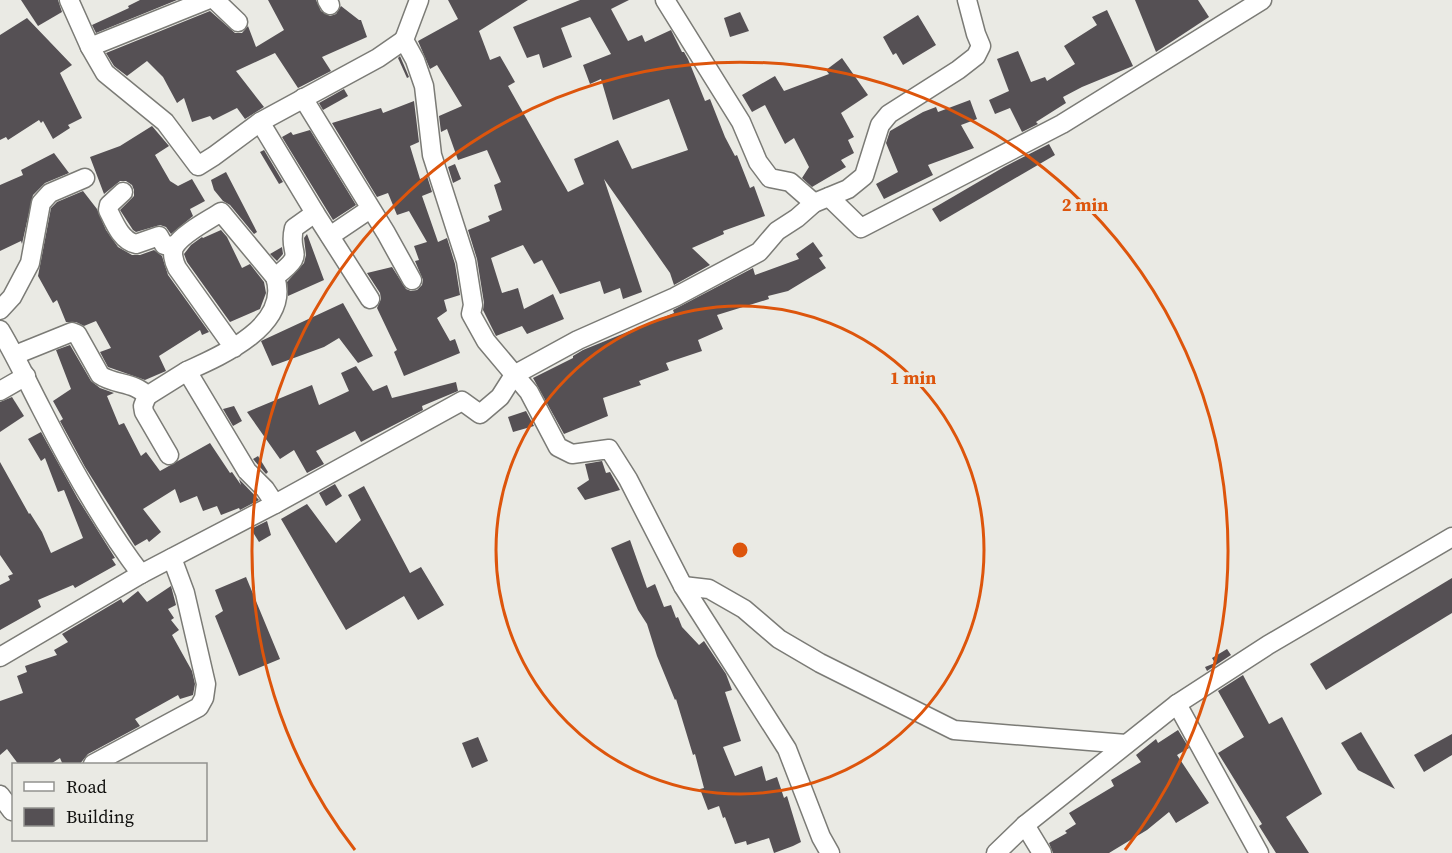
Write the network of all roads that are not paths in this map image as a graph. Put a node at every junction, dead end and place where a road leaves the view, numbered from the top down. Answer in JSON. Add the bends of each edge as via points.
{"nodes":[{"id":1,"x":69,"y":0,"type":"edge"},
{"id":2,"x":207,"y":0,"type":"edge"},
{"id":3,"x":215,"y":0,"type":"edge"},
{"id":4,"x":419,"y":0,"type":"edge"},
{"id":5,"x":665,"y":0,"type":"edge"},
{"id":6,"x":967,"y":0,"type":"edge"},
{"id":7,"x":1262,"y":0,"type":"edge"},
{"id":8,"x":238,"y":21,"type":"dead end"},
{"id":9,"x":404,"y":40,"type":"junction"},
{"id":10,"x":90,"y":47,"type":"junction"},
{"id":11,"x":303,"y":98,"type":"junction"},
{"id":12,"x":260,"y":122,"type":"junction"},
{"id":13,"x":85,"y":178,"type":"dead end"},
{"id":14,"x":123,"y":192,"type":"dead end"},
{"id":15,"x":821,"y":200,"type":"junction"},
{"id":16,"x":370,"y":209,"type":"junction"},
{"id":17,"x":315,"y":213,"type":"junction"},
{"id":18,"x":330,"y":236,"type":"junction"},
{"id":19,"x":174,"y":246,"type":"junction"},
{"id":20,"x":275,"y":277,"type":"junction"},
{"id":21,"x":412,"y":280,"type":"dead end"},
{"id":22,"x":370,"y":299,"type":"dead end"},
{"id":23,"x":0,"y":310,"type":"edge"},
{"id":24,"x":0,"y":330,"type":"edge"},
{"id":25,"x":234,"y":348,"type":"junction"},
{"id":26,"x":15,"y":355,"type":"junction"},
{"id":27,"x":187,"y":371,"type":"junction"},
{"id":28,"x":514,"y":375,"type":"junction"},
{"id":29,"x":27,"y":376,"type":"junction"},
{"id":30,"x":0,"y":391,"type":"edge"},
{"id":31,"x":147,"y":396,"type":"junction"},
{"id":32,"x":169,"y":455,"type":"dead end"},
{"id":33,"x":275,"y":504,"type":"junction"},
{"id":34,"x":1452,"y":537,"type":"edge"},
{"id":35,"x":172,"y":558,"type":"junction"},
{"id":36,"x":141,"y":574,"type":"junction"},
{"id":37,"x":683,"y":586,"type":"junction"},
{"id":38,"x":0,"y":657,"type":"edge"},
{"id":39,"x":1177,"y":704,"type":"junction"},
{"id":40,"x":1126,"y":744,"type":"junction"},
{"id":41,"x":97,"y":763,"type":"edge"},
{"id":42,"x":0,"y":795,"type":"edge"},
{"id":43,"x":9,"y":813,"type":"edge"},
{"id":44,"x":1025,"y":825,"type":"junction"},
{"id":45,"x":830,"y":853,"type":"edge"},
{"id":46,"x":996,"y":853,"type":"edge"},
{"id":47,"x":1042,"y":853,"type":"edge"},
{"id":48,"x":1260,"y":853,"type":"edge"}],
"edges":[{"from":1,"to":10,"type":"street"},
{"from":2,"to":10,"type":"street"},
{"from":3,"to":8,"type":"street"},
{"from":4,"to":9,"type":"street"},
{"from":5,"to":15,"type":"street","via":[[741,122],[758,162],[770,178],[790,182]]},
{"from":6,"to":15,"type":"street","via":[[981,46],[976,56],[889,114],[880,125],[864,177],[848,189]]},
{"from":7,"to":15,"type":"street","via":[[1062,124],[861,228]]},
{"from":9,"to":11,"type":"street","via":[[385,55]]},
{"from":9,"to":28,"type":"street","via":[[424,86],[432,155],[466,261],[471,314],[486,342]]},
{"from":10,"to":12,"type":"street","via":[[105,73],[165,122],[198,166]]},
{"from":11,"to":12,"type":"street"},
{"from":11,"to":16,"type":"street"},
{"from":12,"to":17,"type":"street"},
{"from":13,"to":23,"type":"street","via":[[50,193],[41,203],[30,263],[12,297]]},
{"from":14,"to":19,"type":"street","via":[[108,210],[117,230],[136,244],[159,236],[164,245]]},
{"from":15,"to":28,"type":"street","via":[[777,231],[759,252]]},
{"from":16,"to":18,"type":"street"},
{"from":16,"to":21,"type":"street"},
{"from":17,"to":18,"type":"street"},
{"from":17,"to":20,"type":"street","via":[[294,228],[294,261]]},
{"from":18,"to":22,"type":"street"},
{"from":19,"to":20,"type":"street","via":[[221,212]]},
{"from":19,"to":25,"type":"street","via":[[177,268]]},
{"from":20,"to":25,"type":"street","via":[[278,302],[264,323]]},
{"from":24,"to":26,"type":"street"},
{"from":25,"to":27,"type":"street"},
{"from":26,"to":29,"type":"street"},
{"from":26,"to":31,"type":"street","via":[[72,332],[77,334],[100,375],[141,390]]},
{"from":27,"to":31,"type":"street"},
{"from":27,"to":33,"type":"street","via":[[247,471]]},
{"from":28,"to":33,"type":"street","via":[[500,397],[480,414],[462,401]]},
{"from":28,"to":37,"type":"street","via":[[528,392],[558,447],[572,454],[609,449]]},
{"from":29,"to":30,"type":"street"},
{"from":29,"to":36,"type":"street","via":[[71,464]]},
{"from":31,"to":32,"type":"street","via":[[144,412]]},
{"from":33,"to":35,"type":"street"},
{"from":34,"to":39,"type":"street","via":[[1268,645]]},
{"from":35,"to":36,"type":"street"},
{"from":35,"to":41,"type":"street","via":[[185,593],[206,684],[204,698],[199,707]]},
{"from":36,"to":38,"type":"street"},
{"from":37,"to":40,"type":"street","via":[[709,589],[820,663],[954,730]]},
{"from":37,"to":45,"type":"street","via":[[787,749]]},
{"from":39,"to":40,"type":"street"},
{"from":39,"to":48,"type":"street"},
{"from":40,"to":44,"type":"street"},
{"from":42,"to":43,"type":"street"},
{"from":44,"to":46,"type":"street"},
{"from":44,"to":47,"type":"street"}]}
